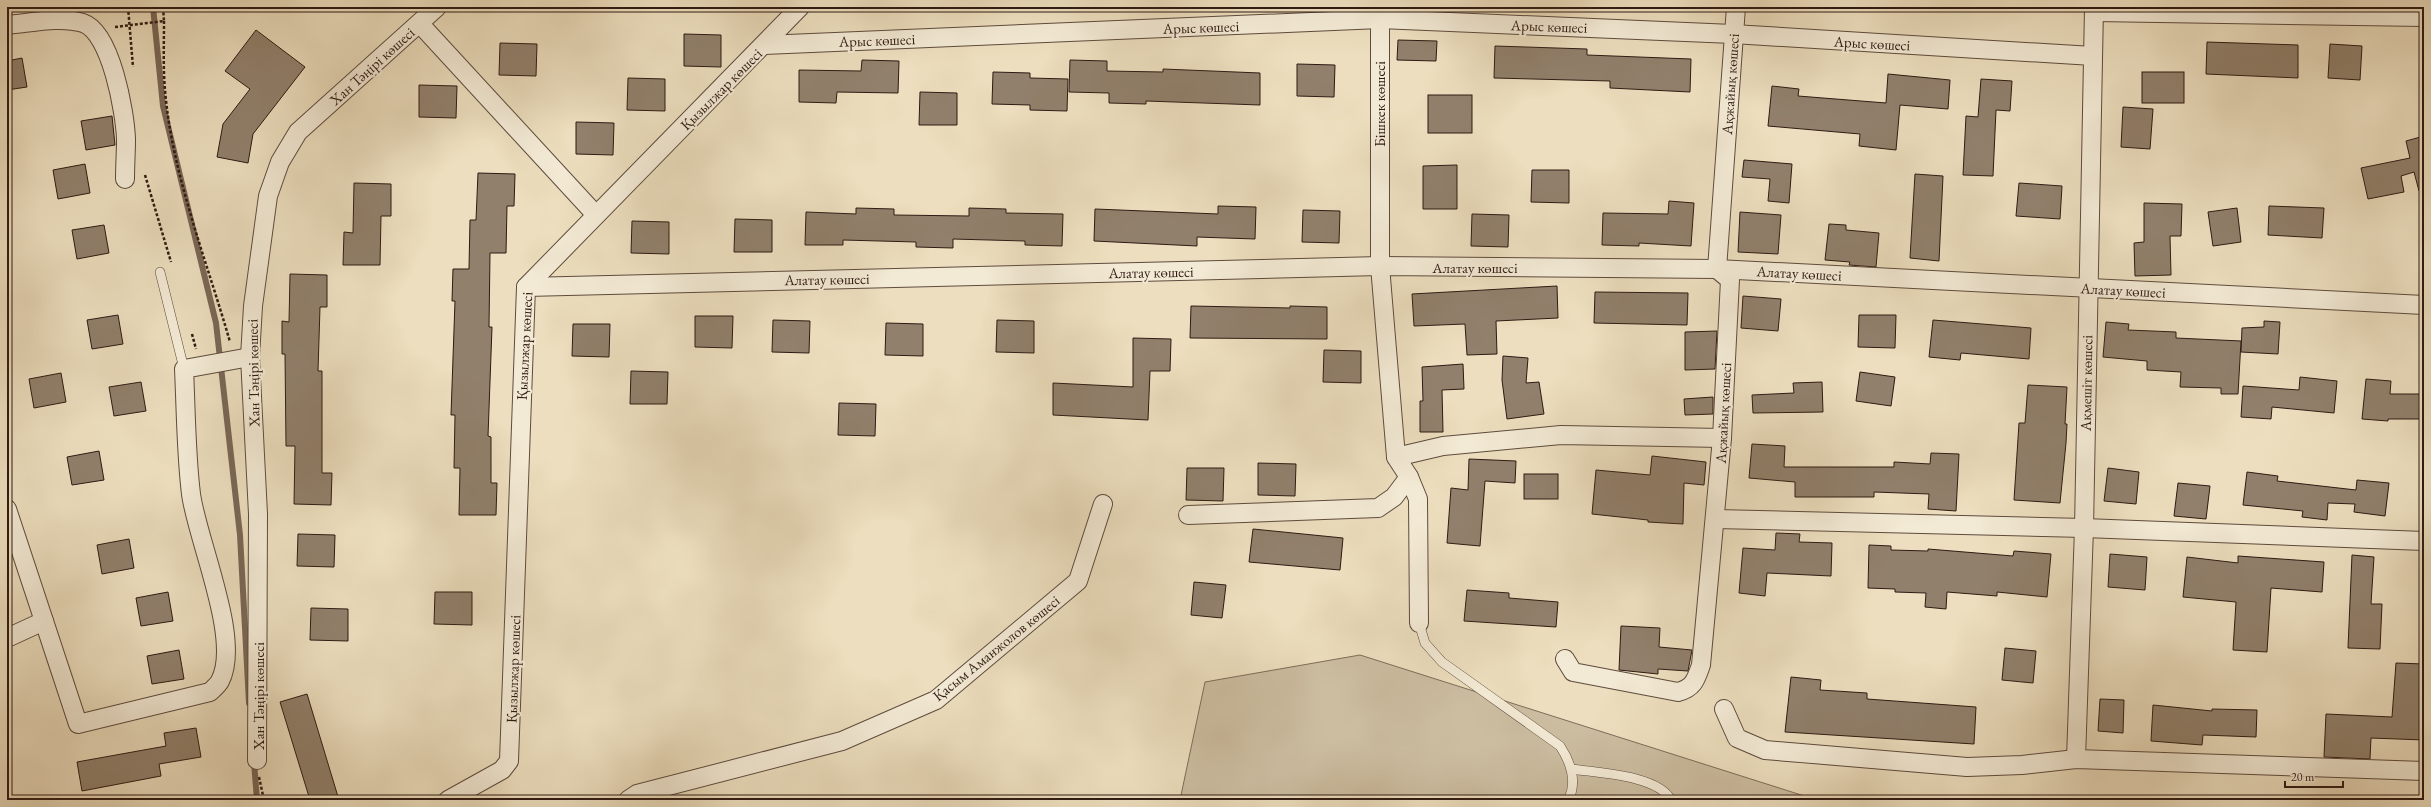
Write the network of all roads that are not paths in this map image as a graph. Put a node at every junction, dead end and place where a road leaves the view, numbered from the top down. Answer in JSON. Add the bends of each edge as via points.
{"nodes":[{"id":1,"x":437,"y":7,"type":"edge"},
{"id":2,"x":800,"y":7,"type":"edge"},
{"id":3,"x":1736,"y":7,"type":"edge"},
{"id":4,"x":2094,"y":9,"type":"edge"},
{"id":5,"x":1380,"y":13,"type":"edge"},
{"id":6,"x":2424,"y":17,"type":"edge"},
{"id":7,"x":420,"y":24,"type":"junction"},
{"id":8,"x":7,"y":25,"type":"edge"},
{"id":9,"x":1734,"y":34,"type":"junction"},
{"id":10,"x":764,"y":45,"type":"junction"},
{"id":11,"x":2093,"y":56,"type":"junction"},
{"id":12,"x":125,"y":179,"type":"dead end"},
{"id":13,"x":596,"y":215,"type":"junction"},
{"id":14,"x":1380,"y":266,"type":"junction"},
{"id":15,"x":1716,"y":269,"type":"junction"},
{"id":16,"x":160,"y":272,"type":"dead end"},
{"id":17,"x":526,"y":287,"type":"junction"},
{"id":18,"x":2088,"y":288,"type":"junction"},
{"id":19,"x":2424,"y":305,"type":"edge"},
{"id":20,"x":237,"y":360,"type":"junction"},
{"id":21,"x":197,"y":367,"type":"junction"},
{"id":22,"x":1722,"y":438,"type":"junction"},
{"id":23,"x":1396,"y":457,"type":"junction"},
{"id":24,"x":1409,"y":477,"type":"junction"},
{"id":25,"x":1103,"y":504,"type":"dead end"},
{"id":26,"x":7,"y":509,"type":"edge"},
{"id":27,"x":1188,"y":515,"type":"dead end"},
{"id":28,"x":1716,"y":519,"type":"junction"},
{"id":29,"x":2084,"y":528,"type":"junction"},
{"id":30,"x":2424,"y":541,"type":"edge"},
{"id":31,"x":44,"y":621,"type":"junction"},
{"id":32,"x":1419,"y":623,"type":"joint"},
{"id":33,"x":7,"y":638,"type":"edge"},
{"id":34,"x":1565,"y":659,"type":"dead end"},
{"id":35,"x":1724,"y":709,"type":"dead end"},
{"id":36,"x":2076,"y":758,"type":"junction"},
{"id":37,"x":257,"y":760,"type":"road end"},
{"id":38,"x":1572,"y":769,"type":"junction"},
{"id":39,"x":2424,"y":771,"type":"edge"},
{"id":40,"x":448,"y":800,"type":"edge"},
{"id":41,"x":628,"y":800,"type":"edge"},
{"id":42,"x":1568,"y":800,"type":"edge"},
{"id":43,"x":1672,"y":800,"type":"edge"}],
"edges":[{"from":1,"to":7,"type":"street","name":"Хан Тәңірі көшесі"},
{"from":2,"to":10,"type":"street","name":"Қызылжар көшесі"},
{"from":3,"to":9,"type":"street","name":"Ақжайық көшесі"},
{"from":4,"to":6,"type":"street"},
{"from":4,"to":11,"type":"street","name":"Ақмешіт көшесі"},
{"from":5,"to":9,"type":"street","name":"Арыс көшесі"},
{"from":5,"to":10,"type":"street","name":"Арыс көшесі"},
{"from":5,"to":14,"type":"street","name":"Бішкек көшесі"},
{"from":7,"to":13,"type":"street"},
{"from":7,"to":20,"type":"street","name":"Хан Тәңірі көшесі","via":[[298,132],[280,162],[268,196],[253,306]]},
{"from":8,"to":12,"type":"street","via":[[66,20],[84,23],[95,30],[106,51],[121,95],[126,139]]},
{"from":9,"to":11,"type":"street","name":"Арыс көшесі"},
{"from":9,"to":15,"type":"street","name":"Ақжайық көшесі"},
{"from":10,"to":13,"type":"street","name":"Қызылжар көшесі"},
{"from":11,"to":18,"type":"street","name":"Ақмешіт көшесі"},
{"from":13,"to":17,"type":"street","name":"Қызылжар көшесі"},
{"from":14,"to":15,"type":"street","name":"Алатау көшесі"},
{"from":14,"to":17,"type":"street","name":"Алатау көшесі"},
{"from":14,"to":23,"type":"street","name":"Бішкек көшесі"},
{"from":15,"to":18,"type":"street","name":"Алатау көшесі"},
{"from":15,"to":22,"type":"street","name":"Ақжайық көшесі","via":[[1730,280]]},
{"from":16,"to":21,"type":"lane"},
{"from":17,"to":40,"type":"street","name":"Қызылжар көшесі","via":[[509,761],[502,770]]},
{"from":18,"to":19,"type":"street","name":"Алатау көшесі"},
{"from":18,"to":29,"type":"street","name":"Ақмешіт көшесі"},
{"from":20,"to":21,"type":"street"},
{"from":20,"to":37,"type":"street","name":"Хан Тәңірі көшесі","via":[[258,514]]},
{"from":21,"to":31,"type":"street","via":[[187,446],[192,496],[225,630],[225,667],[220,682],[210,692],[78,724]]},
{"from":22,"to":23,"type":"street","via":[[1561,435],[1443,446]]},
{"from":22,"to":28,"type":"street","name":"Ақжайық көшесі"},
{"from":23,"to":24,"type":"street"},
{"from":24,"to":27,"type":"street","via":[[1394,497],[1378,508]]},
{"from":24,"to":32,"type":"street","via":[[1418,499]]},
{"from":25,"to":41,"type":"street","name":"Қасым Аманжолов көшесі","via":[[1078,581],[936,700],[842,742],[637,794]]},
{"from":26,"to":31,"type":"street"},
{"from":28,"to":29,"type":"street"},
{"from":28,"to":34,"type":"street","name":"Ақжайық көшесі","via":[[1701,665],[1696,681],[1689,689],[1678,692],[1574,672]]},
{"from":29,"to":30,"type":"street"},
{"from":29,"to":36,"type":"street","name":"Ақмешіт көшесі"},
{"from":31,"to":33,"type":"street"},
{"from":32,"to":38,"type":"lane","via":[[1425,643],[1442,662],[1560,746]]},
{"from":35,"to":36,"type":"street","via":[[1737,738],[1765,750],[1967,767],[2022,765]]},
{"from":36,"to":39,"type":"street"},
{"from":38,"to":42,"type":"lane"},
{"from":38,"to":43,"type":"lane","via":[[1656,785]]}]}
